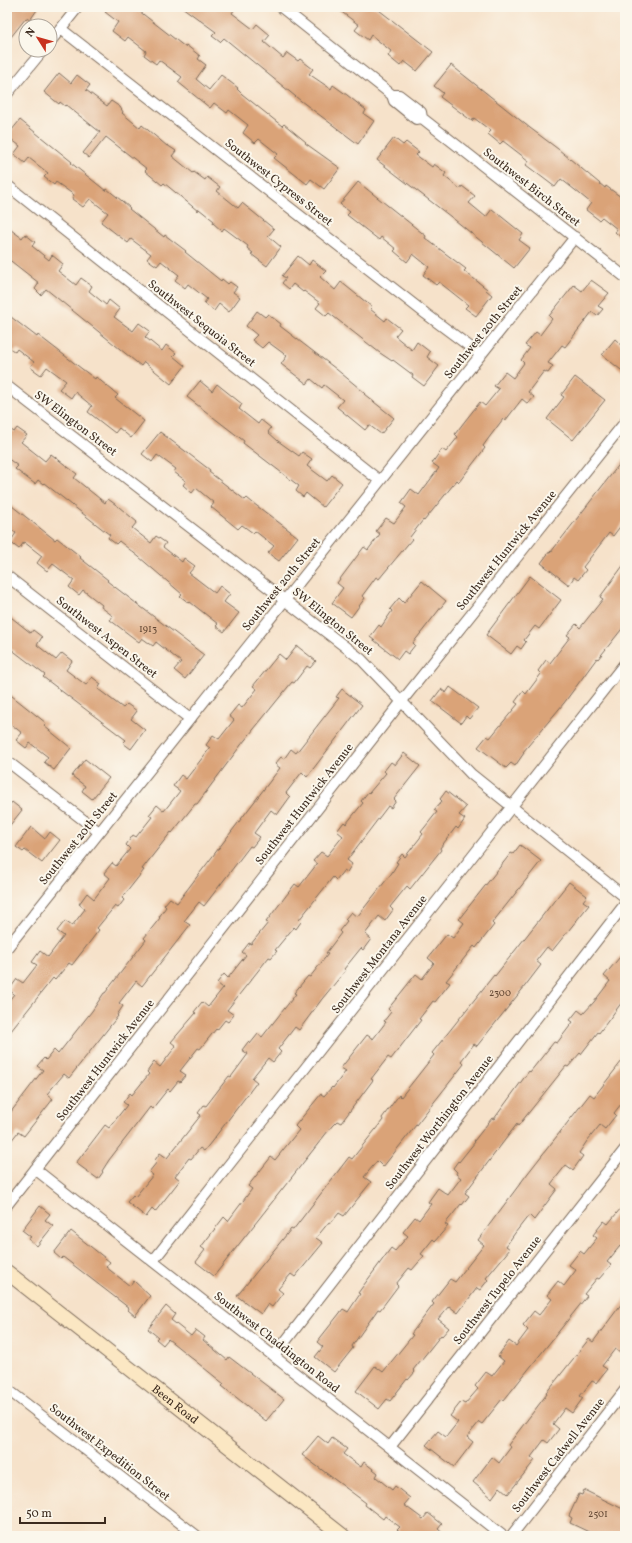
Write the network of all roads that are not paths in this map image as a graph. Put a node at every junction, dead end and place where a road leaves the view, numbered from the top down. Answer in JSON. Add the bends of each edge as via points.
{"nodes":[{"id":1,"x":78,"y":7,"type":"edge"},
{"id":2,"x":281,"y":7,"type":"edge"},
{"id":3,"x":61,"y":28,"type":"junction"},
{"id":4,"x":58,"y":32,"type":"edge"},
{"id":5,"x":36,"y":58,"type":"edge"},
{"id":6,"x":7,"y":94,"type":"edge"},
{"id":7,"x":7,"y":186,"type":"edge"},
{"id":8,"x":575,"y":237,"type":"junction"},
{"id":9,"x":625,"y":277,"type":"edge"},
{"id":10,"x":481,"y":355,"type":"junction"},
{"id":11,"x":7,"y":386,"type":"edge"},
{"id":12,"x":625,"y":422,"type":"edge"},
{"id":13,"x":380,"y":481,"type":"junction"},
{"id":14,"x":7,"y":576,"type":"edge"},
{"id":15,"x":285,"y":599,"type":"junction"},
{"id":16,"x":625,"y":663,"type":"edge"},
{"id":17,"x":402,"y":701,"type":"junction"},
{"id":18,"x":190,"y":718,"type":"junction"},
{"id":19,"x":7,"y":761,"type":"edge"},
{"id":20,"x":511,"y":807,"type":"junction"},
{"id":21,"x":99,"y":832,"type":"junction"},
{"id":22,"x":625,"y":897,"type":"edge"},
{"id":23,"x":625,"y":904,"type":"edge"},
{"id":24,"x":7,"y":948,"type":"edge"},
{"id":25,"x":625,"y":1149,"type":"edge"},
{"id":26,"x":35,"y":1169,"type":"junction"},
{"id":27,"x":7,"y":1205,"type":"edge"},
{"id":28,"x":153,"y":1262,"type":"junction"},
{"id":29,"x":7,"y":1272,"type":"edge"},
{"id":30,"x":274,"y":1356,"type":"junction"},
{"id":31,"x":7,"y":1389,"type":"edge"},
{"id":32,"x":625,"y":1390,"type":"edge"},
{"id":33,"x":390,"y":1447,"type":"junction"},
{"id":34,"x":197,"y":1536,"type":"edge"},
{"id":35,"x":342,"y":1536,"type":"edge"},
{"id":36,"x":503,"y":1536,"type":"edge"},
{"id":37,"x":511,"y":1536,"type":"edge"}],
"edges":[{"from":1,"to":3,"type":"street"},
{"from":2,"to":8,"type":"street","name":"Southwest Birch Street","via":[[392,95],[399,95],[422,112],[422,118]]},
{"from":3,"to":4,"type":"street"},
{"from":3,"to":10,"type":"street","name":"Southwest Cypress Street"},
{"from":5,"to":6,"type":"street"},
{"from":7,"to":13,"type":"street","name":"Southwest Sequoia Street"},
{"from":8,"to":9,"type":"street","name":"Southwest Birch Street"},
{"from":8,"to":10,"type":"street","name":"Southwest 20th Street"},
{"from":10,"to":13,"type":"street","name":"Southwest 20th Street"},
{"from":11,"to":15,"type":"street","name":"SW Elington Street"},
{"from":12,"to":17,"type":"street","name":"Southwest Huntwick Avenue"},
{"from":13,"to":15,"type":"street","name":"Southwest 20th Street"},
{"from":14,"to":18,"type":"street","name":"Southwest Aspen Street"},
{"from":15,"to":17,"type":"street","name":"SW Elington Street","via":[[361,659]]},
{"from":15,"to":18,"type":"street","name":"Southwest 20th Street"},
{"from":16,"to":20,"type":"street","name":"Southwest Montana Avenue"},
{"from":17,"to":20,"type":"street","name":"SW Elington Street","via":[[471,774]]},
{"from":17,"to":26,"type":"street","name":"Southwest Huntwick Avenue"},
{"from":18,"to":21,"type":"street","name":"Southwest 20th Street"},
{"from":19,"to":21,"type":"street"},
{"from":20,"to":22,"type":"street","name":"SW Elington Street"},
{"from":20,"to":28,"type":"street","name":"Southwest Montana Avenue"},
{"from":21,"to":24,"type":"street","name":"Southwest 20th Street"},
{"from":23,"to":30,"type":"street","name":"Southwest Worthington Avenue"},
{"from":25,"to":33,"type":"street","name":"Southwest Tupelo Avenue"},
{"from":26,"to":27,"type":"street","name":"Southwest Huntwick Avenue"},
{"from":26,"to":28,"type":"street","name":"Southwest Chaddington Road"},
{"from":28,"to":30,"type":"street","name":"Southwest Chaddington Road"},
{"from":29,"to":35,"type":"street","name":"Been Road"},
{"from":30,"to":33,"type":"street","name":"Southwest Chaddington Road"},
{"from":31,"to":34,"type":"street","name":"Southwest Expedition Street"},
{"from":32,"to":37,"type":"street","name":"Southwest Cadwell Avenue"},
{"from":33,"to":36,"type":"street","name":"Southwest Chaddington Road"}]}
